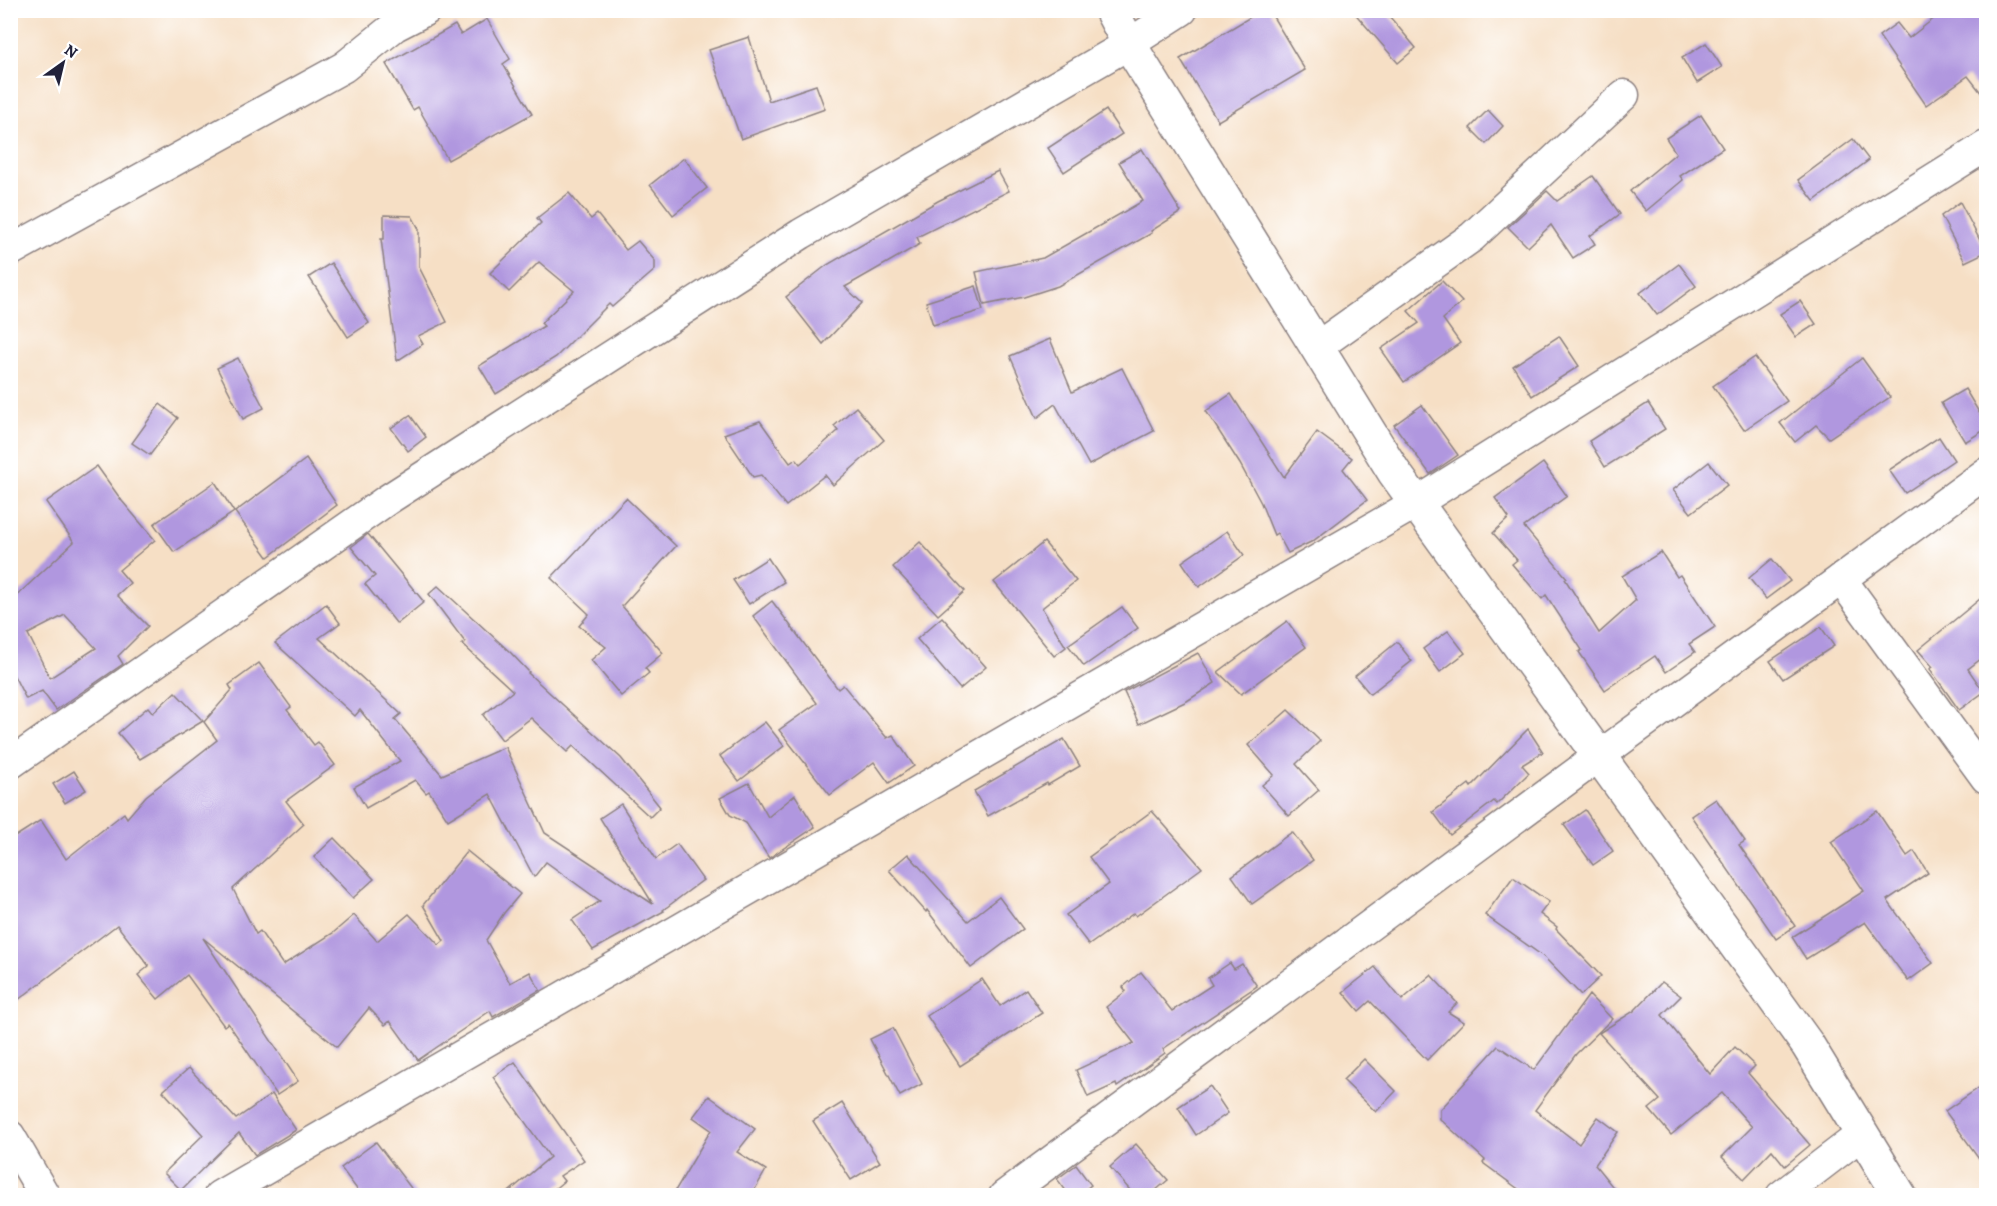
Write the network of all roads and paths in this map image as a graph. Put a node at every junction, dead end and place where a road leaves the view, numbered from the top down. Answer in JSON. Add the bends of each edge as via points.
{"nodes":[{"id":1,"x":426,"y":10,"type":"edge"},
{"id":2,"x":1111,"y":10,"type":"edge"},
{"id":3,"x":1182,"y":10,"type":"edge"},
{"id":4,"x":1129,"y":44,"type":"junction"},
{"id":5,"x":1624,"y":95,"type":"dead end"},
{"id":6,"x":1986,"y":146,"type":"edge"},
{"id":7,"x":10,"y":251,"type":"edge"},
{"id":8,"x":1317,"y":347,"type":"junction"},
{"id":9,"x":1986,"y":472,"type":"edge"},
{"id":10,"x":1416,"y":503,"type":"junction"},
{"id":11,"x":1841,"y":579,"type":"junction"},
{"id":12,"x":1599,"y":756,"type":"junction"},
{"id":13,"x":10,"y":764,"type":"edge"},
{"id":14,"x":1986,"y":778,"type":"edge"},
{"id":15,"x":1862,"y":1134,"type":"junction"},
{"id":16,"x":10,"y":1136,"type":"edge"},
{"id":17,"x":45,"y":1196,"type":"edge"},
{"id":18,"x":219,"y":1196,"type":"edge"},
{"id":19,"x":1004,"y":1196,"type":"edge"},
{"id":20,"x":1781,"y":1196,"type":"edge"},
{"id":21,"x":1900,"y":1196,"type":"edge"}],
"edges":[{"from":1,"to":7,"type":"street","via":[[395,26],[344,67]]},
{"from":2,"to":4,"type":"street"},
{"from":3,"to":4,"type":"street"},
{"from":4,"to":8,"type":"street"},
{"from":4,"to":13,"type":"street","via":[[801,234],[387,500]]},
{"from":5,"to":8,"type":"street","via":[[1472,237]]},
{"from":6,"to":10,"type":"street"},
{"from":8,"to":10,"type":"street"},
{"from":9,"to":11,"type":"street"},
{"from":10,"to":12,"type":"street"},
{"from":10,"to":18,"type":"street"},
{"from":11,"to":12,"type":"street"},
{"from":11,"to":14,"type":"street"},
{"from":12,"to":15,"type":"street","via":[[1807,1044]]},
{"from":12,"to":19,"type":"street"},
{"from":15,"to":20,"type":"street"},
{"from":15,"to":21,"type":"street"},
{"from":16,"to":17,"type":"street"}]}
